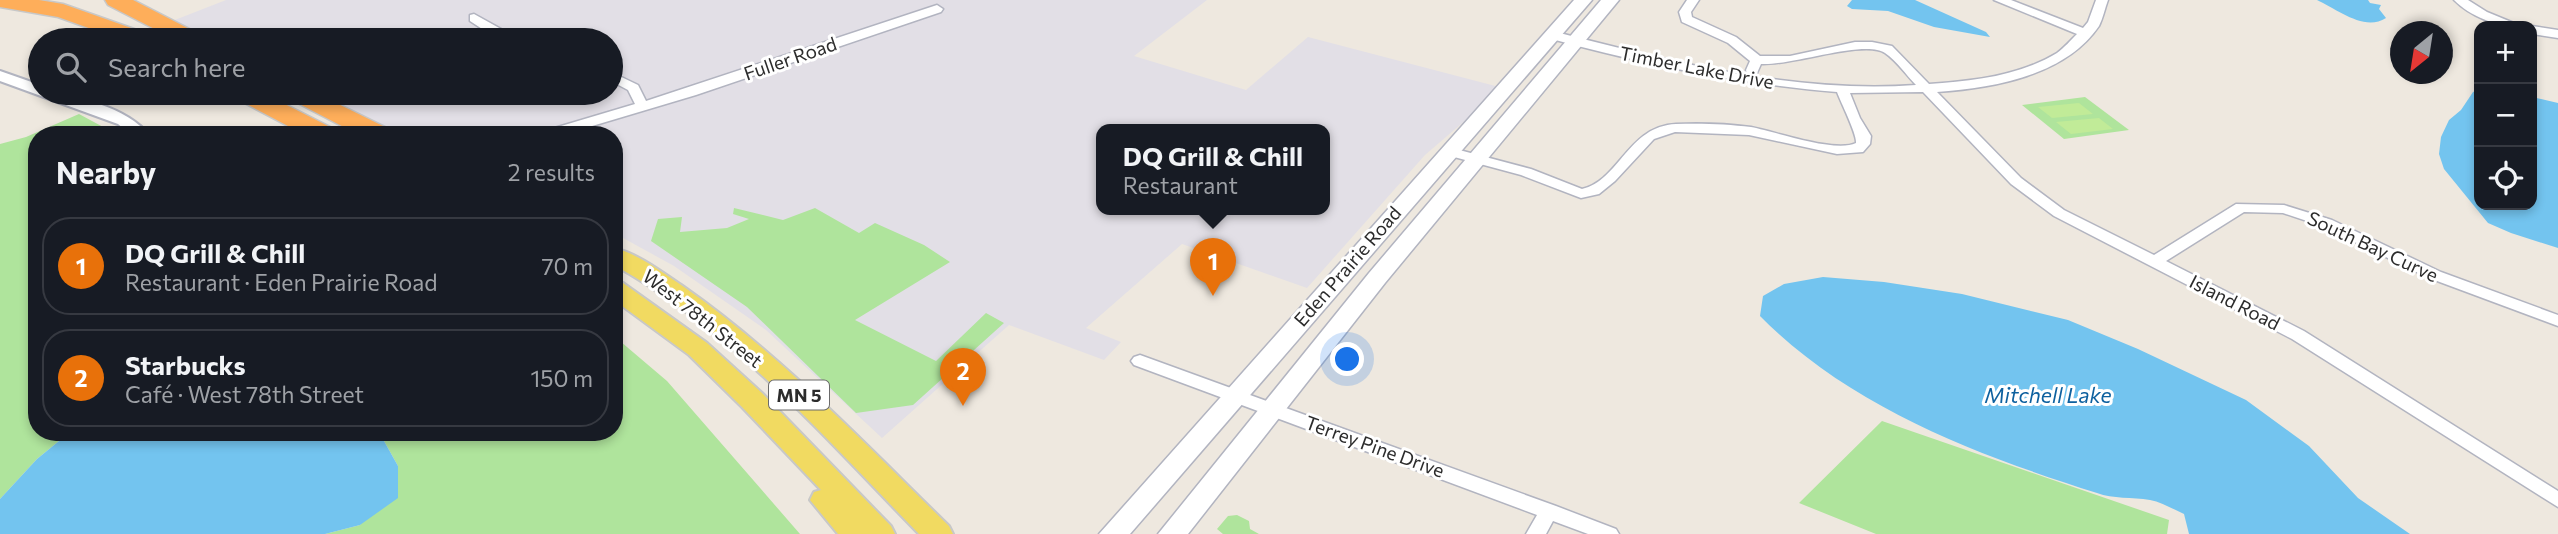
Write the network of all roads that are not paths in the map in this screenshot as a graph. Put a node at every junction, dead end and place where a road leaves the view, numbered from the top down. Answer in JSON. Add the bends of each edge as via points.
{"nodes":[{"id":1,"x":0,"y":0,"type":"edge"},
{"id":2,"x":116,"y":0,"type":"edge"},
{"id":3,"x":1583,"y":0,"type":"edge"},
{"id":4,"x":1611,"y":0,"type":"edge"},
{"id":5,"x":1693,"y":0,"type":"edge"},
{"id":6,"x":2000,"y":0,"type":"edge"},
{"id":7,"x":2102,"y":0,"type":"edge"},
{"id":8,"x":2460,"y":0,"type":"edge"},
{"id":9,"x":937,"y":9,"type":"dead end"},
{"id":10,"x":474,"y":18,"type":"dead end"},
{"id":11,"x":2500,"y":21,"type":"edge"},
{"id":12,"x":110,"y":28,"type":"edge"},
{"id":13,"x":170,"y":28,"type":"edge"},
{"id":14,"x":489,"y":28,"type":"edge"},
{"id":15,"x":2537,"y":31,"type":"edge"},
{"id":16,"x":2086,"y":33,"type":"junction"},
{"id":17,"x":2558,"y":34,"type":"edge"},
{"id":18,"x":1552,"y":35,"type":"junction"},
{"id":19,"x":1574,"y":41,"type":"junction"},
{"id":20,"x":1757,"y":60,"type":"junction"},
{"id":21,"x":0,"y":76,"type":"edge"},
{"id":22,"x":1747,"y":78,"type":"junction"},
{"id":23,"x":623,"y":83,"type":"edge"},
{"id":24,"x":28,"y":86,"type":"edge"},
{"id":25,"x":1928,"y":89,"type":"junction"},
{"id":26,"x":1843,"y":90,"type":"junction"},
{"id":27,"x":82,"y":105,"type":"edge"},
{"id":28,"x":267,"y":105,"type":"edge"},
{"id":29,"x":321,"y":105,"type":"edge"},
{"id":30,"x":642,"y":106,"type":"junction"},
{"id":31,"x":131,"y":126,"type":"edge"},
{"id":32,"x":308,"y":126,"type":"edge"},
{"id":33,"x":362,"y":126,"type":"edge"},
{"id":34,"x":576,"y":126,"type":"edge"},
{"id":35,"x":1448,"y":151,"type":"junction"},
{"id":36,"x":1475,"y":158,"type":"junction"},
{"id":37,"x":623,"y":260,"type":"edge"},
{"id":38,"x":2154,"y":262,"type":"junction"},
{"id":39,"x":623,"y":295,"type":"edge"},
{"id":40,"x":2558,"y":321,"type":"edge"},
{"id":41,"x":1140,"y":361,"type":"dead end"},
{"id":42,"x":1234,"y":395,"type":"junction"},
{"id":43,"x":752,"y":400,"type":"junction"},
{"id":44,"x":1272,"y":409,"type":"junction"},
{"id":45,"x":881,"y":477,"type":"junction"},
{"id":46,"x":2558,"y":500,"type":"edge"},
{"id":47,"x":1549,"y":511,"type":"junction"},
{"id":48,"x":856,"y":534,"type":"edge"},
{"id":49,"x":880,"y":534,"type":"edge"},
{"id":50,"x":938,"y":534,"type":"edge"},
{"id":51,"x":959,"y":534,"type":"edge"},
{"id":52,"x":1113,"y":534,"type":"edge"},
{"id":53,"x":1172,"y":534,"type":"edge"},
{"id":54,"x":1536,"y":534,"type":"edge"},
{"id":55,"x":1609,"y":534,"type":"edge"}],
"edges":[{"from":1,"to":12,"type":"highway","via":[[63,11]]},
{"from":2,"to":13,"type":"highway"},
{"from":3,"to":18,"type":"main road","name":"Eden Prairie Road"},
{"from":4,"to":19,"type":"main road","name":"Eden Prairie Road"},
{"from":5,"to":20,"type":"street","via":[[1686,19],[1732,40]]},
{"from":6,"to":16,"type":"street"},
{"from":7,"to":16,"type":"street","name":"Timber Lake Drive"},
{"from":8,"to":11,"type":"street"},
{"from":9,"to":30,"type":"street","name":"Fuller Road"},
{"from":10,"to":14,"type":"street"},
{"from":15,"to":17,"type":"street"},
{"from":16,"to":25,"type":"street","name":"Timber Lake Drive","via":[[2051,61],[2024,71]]},
{"from":18,"to":19,"type":"street","name":"Timber Lake Drive"},
{"from":18,"to":35,"type":"main road","name":"Eden Prairie Road"},
{"from":19,"to":22,"type":"street","name":"Timber Lake Drive"},
{"from":19,"to":36,"type":"main road","name":"Eden Prairie Road"},
{"from":20,"to":22,"type":"street"},
{"from":20,"to":25,"type":"street","name":"Island Road","via":[[1783,61],[1855,47],[1881,47],[1893,52]]},
{"from":21,"to":24,"type":"street"},
{"from":22,"to":26,"type":"street","name":"Timber Lake Drive"},
{"from":23,"to":30,"type":"street","via":[[633,88]]},
{"from":25,"to":26,"type":"street","name":"Timber Lake Drive"},
{"from":25,"to":38,"type":"street","name":"Island Road","via":[[2036,197]]},
{"from":26,"to":36,"type":"street","via":[[1864,136],[1863,144],[1849,151],[1749,131],[1674,128],[1649,136],[1611,178],[1581,194]]},
{"from":27,"to":31,"type":"street"},
{"from":28,"to":32,"type":"highway"},
{"from":29,"to":33,"type":"highway"},
{"from":30,"to":34,"type":"street","name":"Fuller Road"},
{"from":35,"to":36,"type":"street"},
{"from":35,"to":42,"type":"main road","name":"Eden Prairie Road"},
{"from":36,"to":44,"type":"main road","name":"Eden Prairie Road"},
{"from":37,"to":45,"type":"main road","name":"West 78th Street","number":"MN 5","via":[[705,315],[796,393]]},
{"from":38,"to":40,"type":"street","name":"South Bay Curve","via":[[2241,207],[2284,209],[2327,223],[2435,275]]},
{"from":38,"to":46,"type":"street","name":"Island Road","via":[[2298,335]]},
{"from":39,"to":43,"type":"main road","name":"West 78th Street","number":"MN 5","via":[[698,349]]},
{"from":41,"to":42,"type":"street","name":"Terrey Pine Drive"},
{"from":42,"to":44,"type":"street","name":"Terrey Pine Drive"},
{"from":42,"to":52,"type":"main road","name":"Eden Prairie Road"},
{"from":43,"to":48,"type":"main road","via":[[808,481]]},
{"from":43,"to":49,"type":"main road","name":"West 78th Street","number":"MN 5"},
{"from":44,"to":47,"type":"street","name":"Terrey Pine Drive"},
{"from":44,"to":53,"type":"main road","name":"Eden Prairie Road"},
{"from":45,"to":50,"type":"main road","name":"West 78th Street","number":"MN 5"},
{"from":45,"to":51,"type":"main road"},
{"from":47,"to":54,"type":"street"},
{"from":47,"to":55,"type":"street","name":"Terrey Pine Drive"}]}
